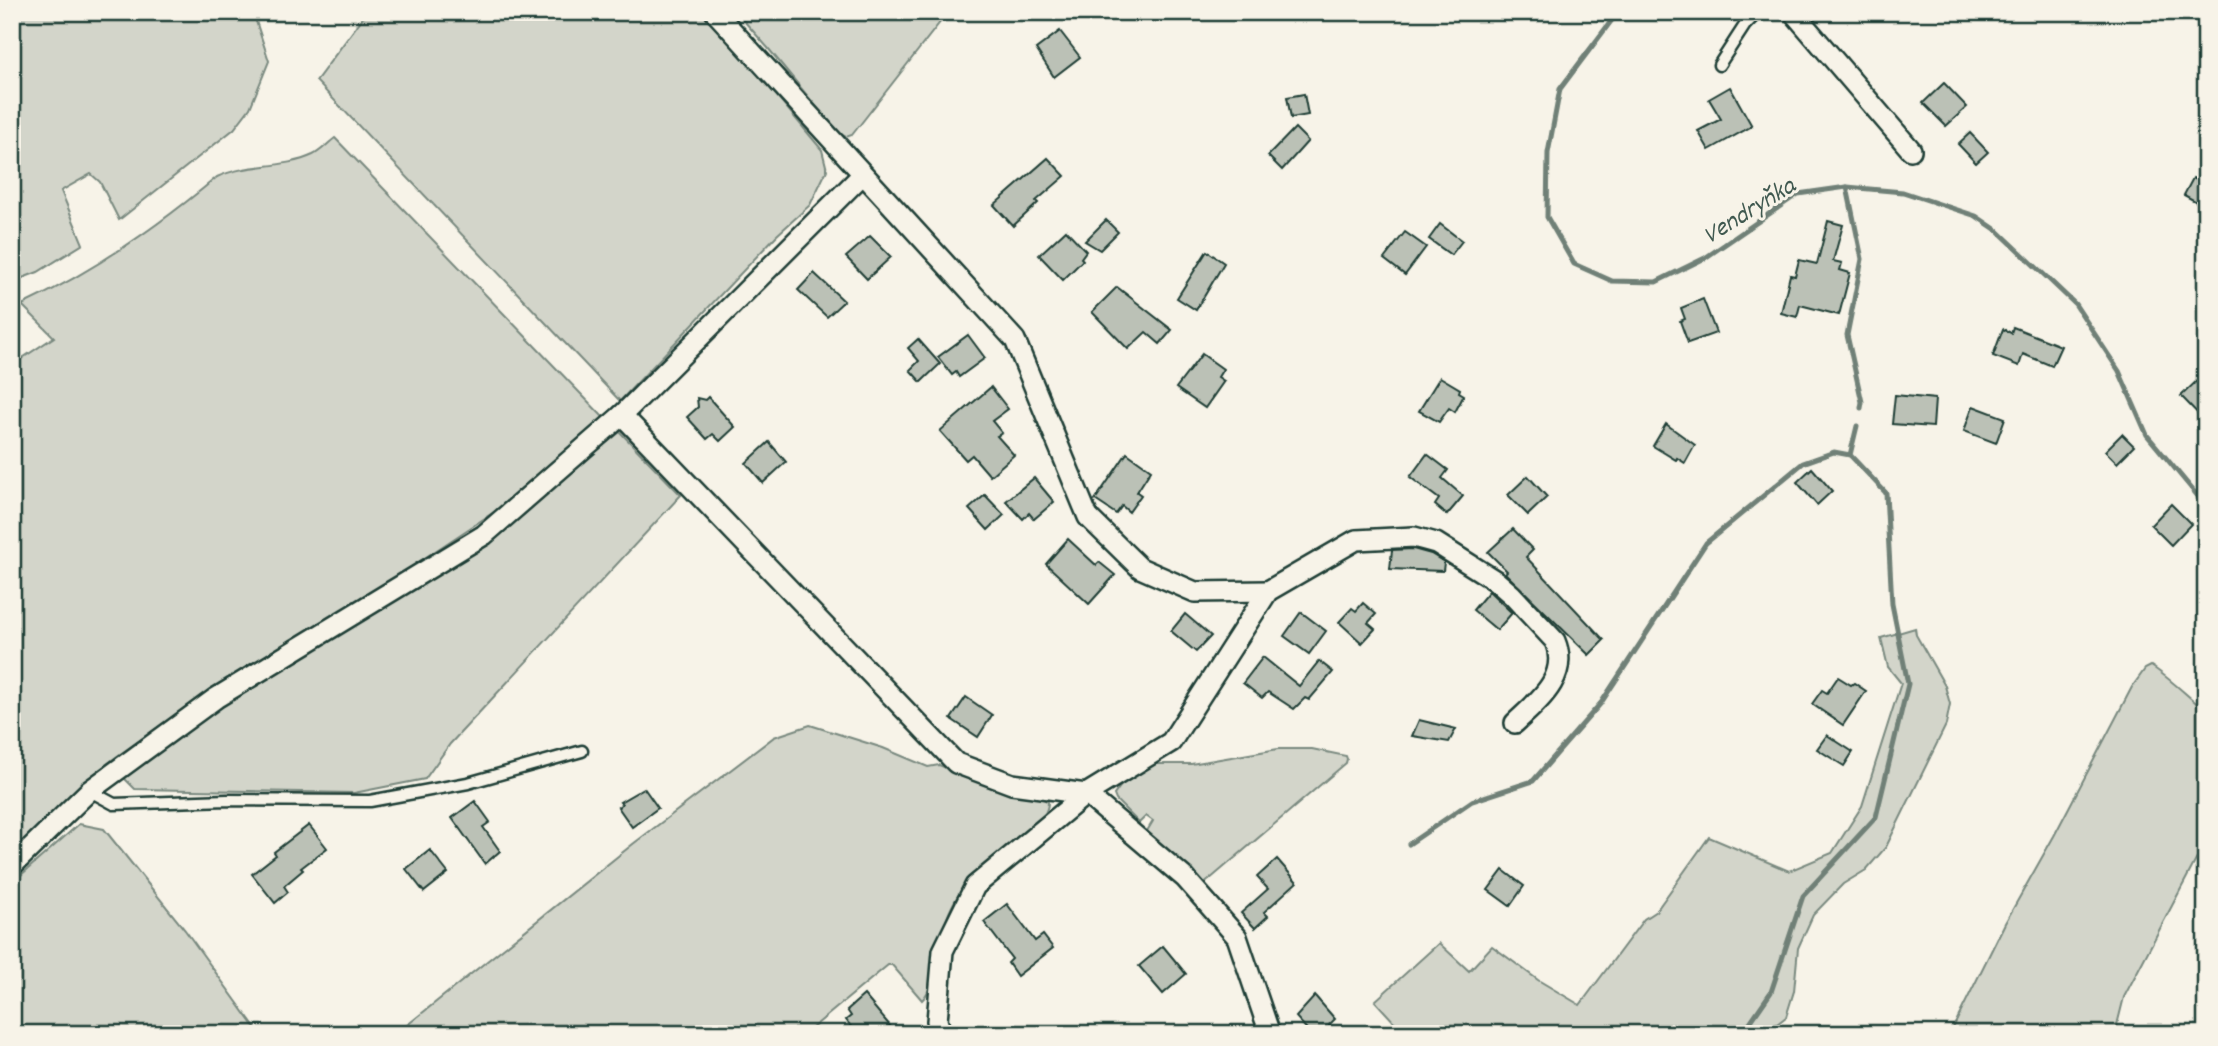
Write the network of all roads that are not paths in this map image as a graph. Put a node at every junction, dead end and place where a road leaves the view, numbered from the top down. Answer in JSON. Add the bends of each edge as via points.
{"nodes":[{"id":1,"x":715,"y":12,"type":"edge"},
{"id":2,"x":1758,"y":12,"type":"edge"},
{"id":3,"x":1793,"y":12,"type":"edge"},
{"id":4,"x":1718,"y":65,"type":"dead end"},
{"id":5,"x":1911,"y":150,"type":"dead end"},
{"id":6,"x":862,"y":175,"type":"junction"},
{"id":7,"x":622,"y":415,"type":"junction"},
{"id":8,"x":1268,"y":590,"type":"junction"},
{"id":9,"x":1516,"y":723,"type":"dead end"},
{"id":10,"x":582,"y":751,"type":"dead end"},
{"id":11,"x":89,"y":791,"type":"junction"},
{"id":12,"x":1086,"y":794,"type":"junction"},
{"id":13,"x":12,"y":866,"type":"edge"},
{"id":14,"x":942,"y":1034,"type":"edge"},
{"id":15,"x":1270,"y":1034,"type":"edge"}],
"edges":[{"from":1,"to":6,"type":"street"},
{"from":2,"to":4,"type":"lane"},
{"from":3,"to":5,"type":"street"},
{"from":6,"to":7,"type":"street"},
{"from":6,"to":8,"type":"street","via":[[1014,340],[1088,517],[1140,568],[1195,592]]},
{"from":7,"to":11,"type":"street","via":[[484,535],[216,698]]},
{"from":7,"to":12,"type":"street","via":[[956,764],[1012,784]]},
{"from":8,"to":9,"type":"street","via":[[1356,540],[1414,537],[1436,543],[1496,581],[1555,641],[1560,663],[1556,678]]},
{"from":8,"to":12,"type":"street","via":[[1171,742]]},
{"from":10,"to":11,"type":"lane","via":[[468,783],[370,801],[114,804]]},
{"from":11,"to":13,"type":"street"},
{"from":12,"to":14,"type":"street","via":[[975,886],[943,951],[937,1021]]},
{"from":12,"to":15,"type":"street","via":[[1185,878],[1237,937]]}]}
